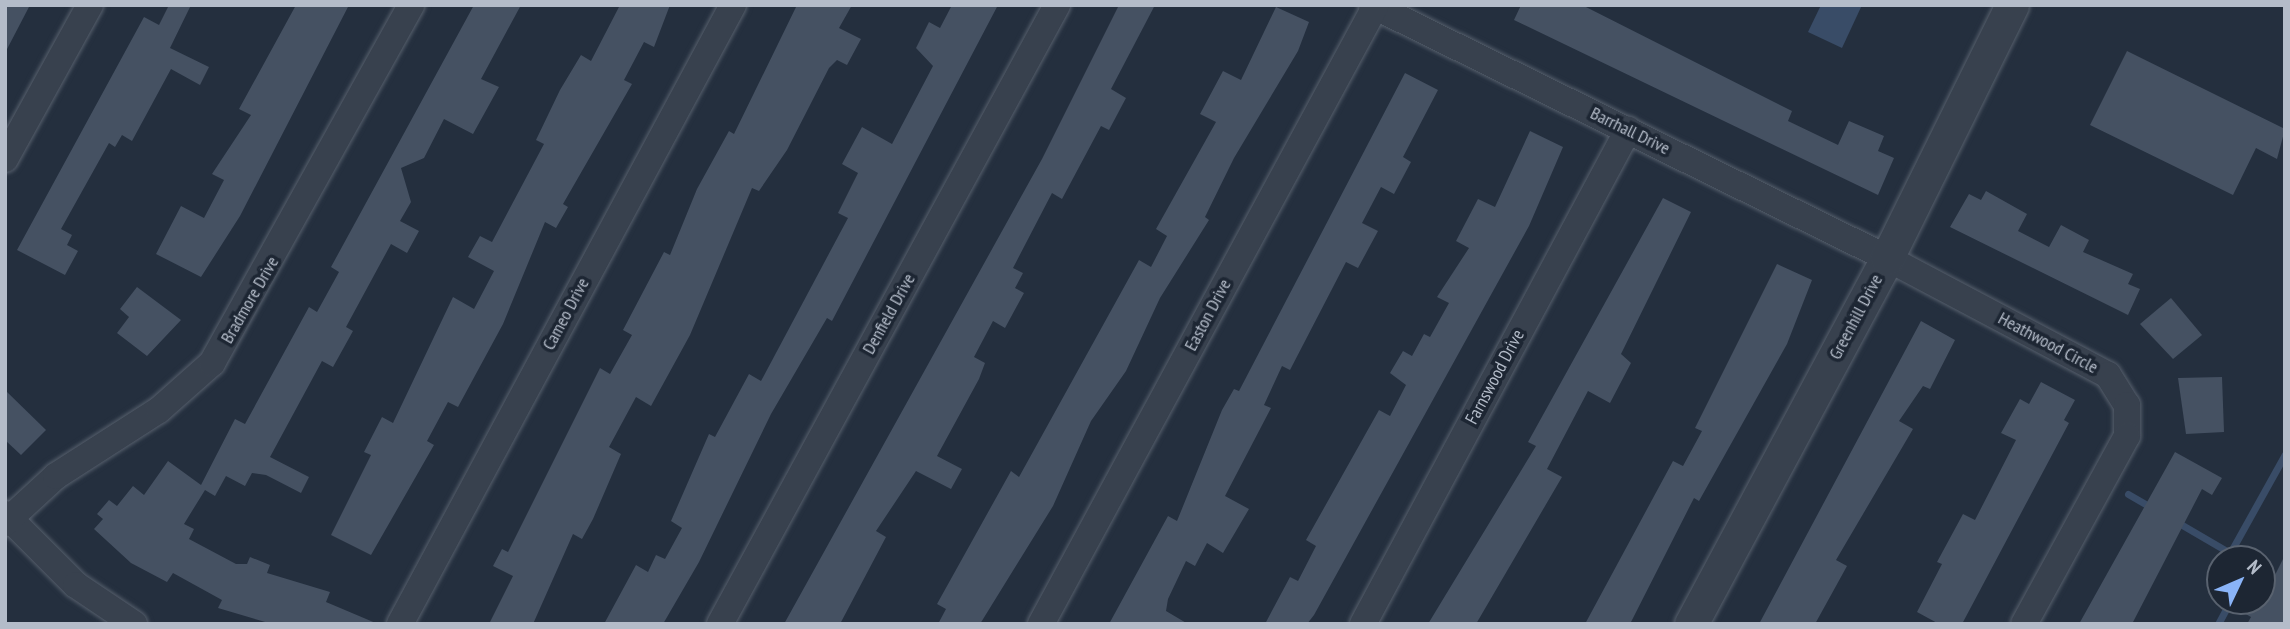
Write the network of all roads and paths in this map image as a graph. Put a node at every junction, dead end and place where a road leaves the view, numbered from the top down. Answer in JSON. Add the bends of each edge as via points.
{"nodes":[{"id":1,"x":90,"y":5,"type":"edge"},
{"id":2,"x":411,"y":5,"type":"edge"},
{"id":3,"x":733,"y":5,"type":"edge"},
{"id":4,"x":1058,"y":5,"type":"edge"},
{"id":5,"x":2012,"y":5,"type":"edge"},
{"id":6,"x":1373,"y":6,"type":"edge"},
{"id":7,"x":1628,"y":130,"type":"junction"},
{"id":8,"x":5,"y":159,"type":"edge"},
{"id":9,"x":1887,"y":258,"type":"junction"},
{"id":10,"x":7,"y":519,"type":"edge"},
{"id":11,"x":134,"y":624,"type":"edge"},
{"id":12,"x":400,"y":624,"type":"edge"},
{"id":13,"x":720,"y":624,"type":"edge"},
{"id":14,"x":1041,"y":624,"type":"edge"},
{"id":15,"x":1363,"y":624,"type":"edge"},
{"id":16,"x":1691,"y":624,"type":"edge"},
{"id":17,"x":2024,"y":624,"type":"edge"}],
"edges":[{"from":1,"to":8,"type":"street"},
{"from":2,"to":10,"type":"street","name":"Bradmore Drive","via":[[212,363],[159,410],[56,476]]},
{"from":3,"to":12,"type":"street","name":"Cameo Drive"},
{"from":4,"to":13,"type":"street","name":"Denfield Drive"},
{"from":5,"to":9,"type":"street","name":"Greenhill Drive"},
{"from":6,"to":7,"type":"street","name":"Barrhall Drive"},
{"from":6,"to":14,"type":"street","name":"Easton Drive"},
{"from":7,"to":9,"type":"street","name":"Barrhall Drive"},
{"from":7,"to":15,"type":"street","name":"Farnswood Drive"},
{"from":9,"to":16,"type":"street","name":"Greenhill Drive"},
{"from":9,"to":17,"type":"street","name":"Heathwood Circle","via":[[2108,375],[2127,405],[2127,436]]},
{"from":10,"to":11,"type":"street","via":[[76,585]]}]}
